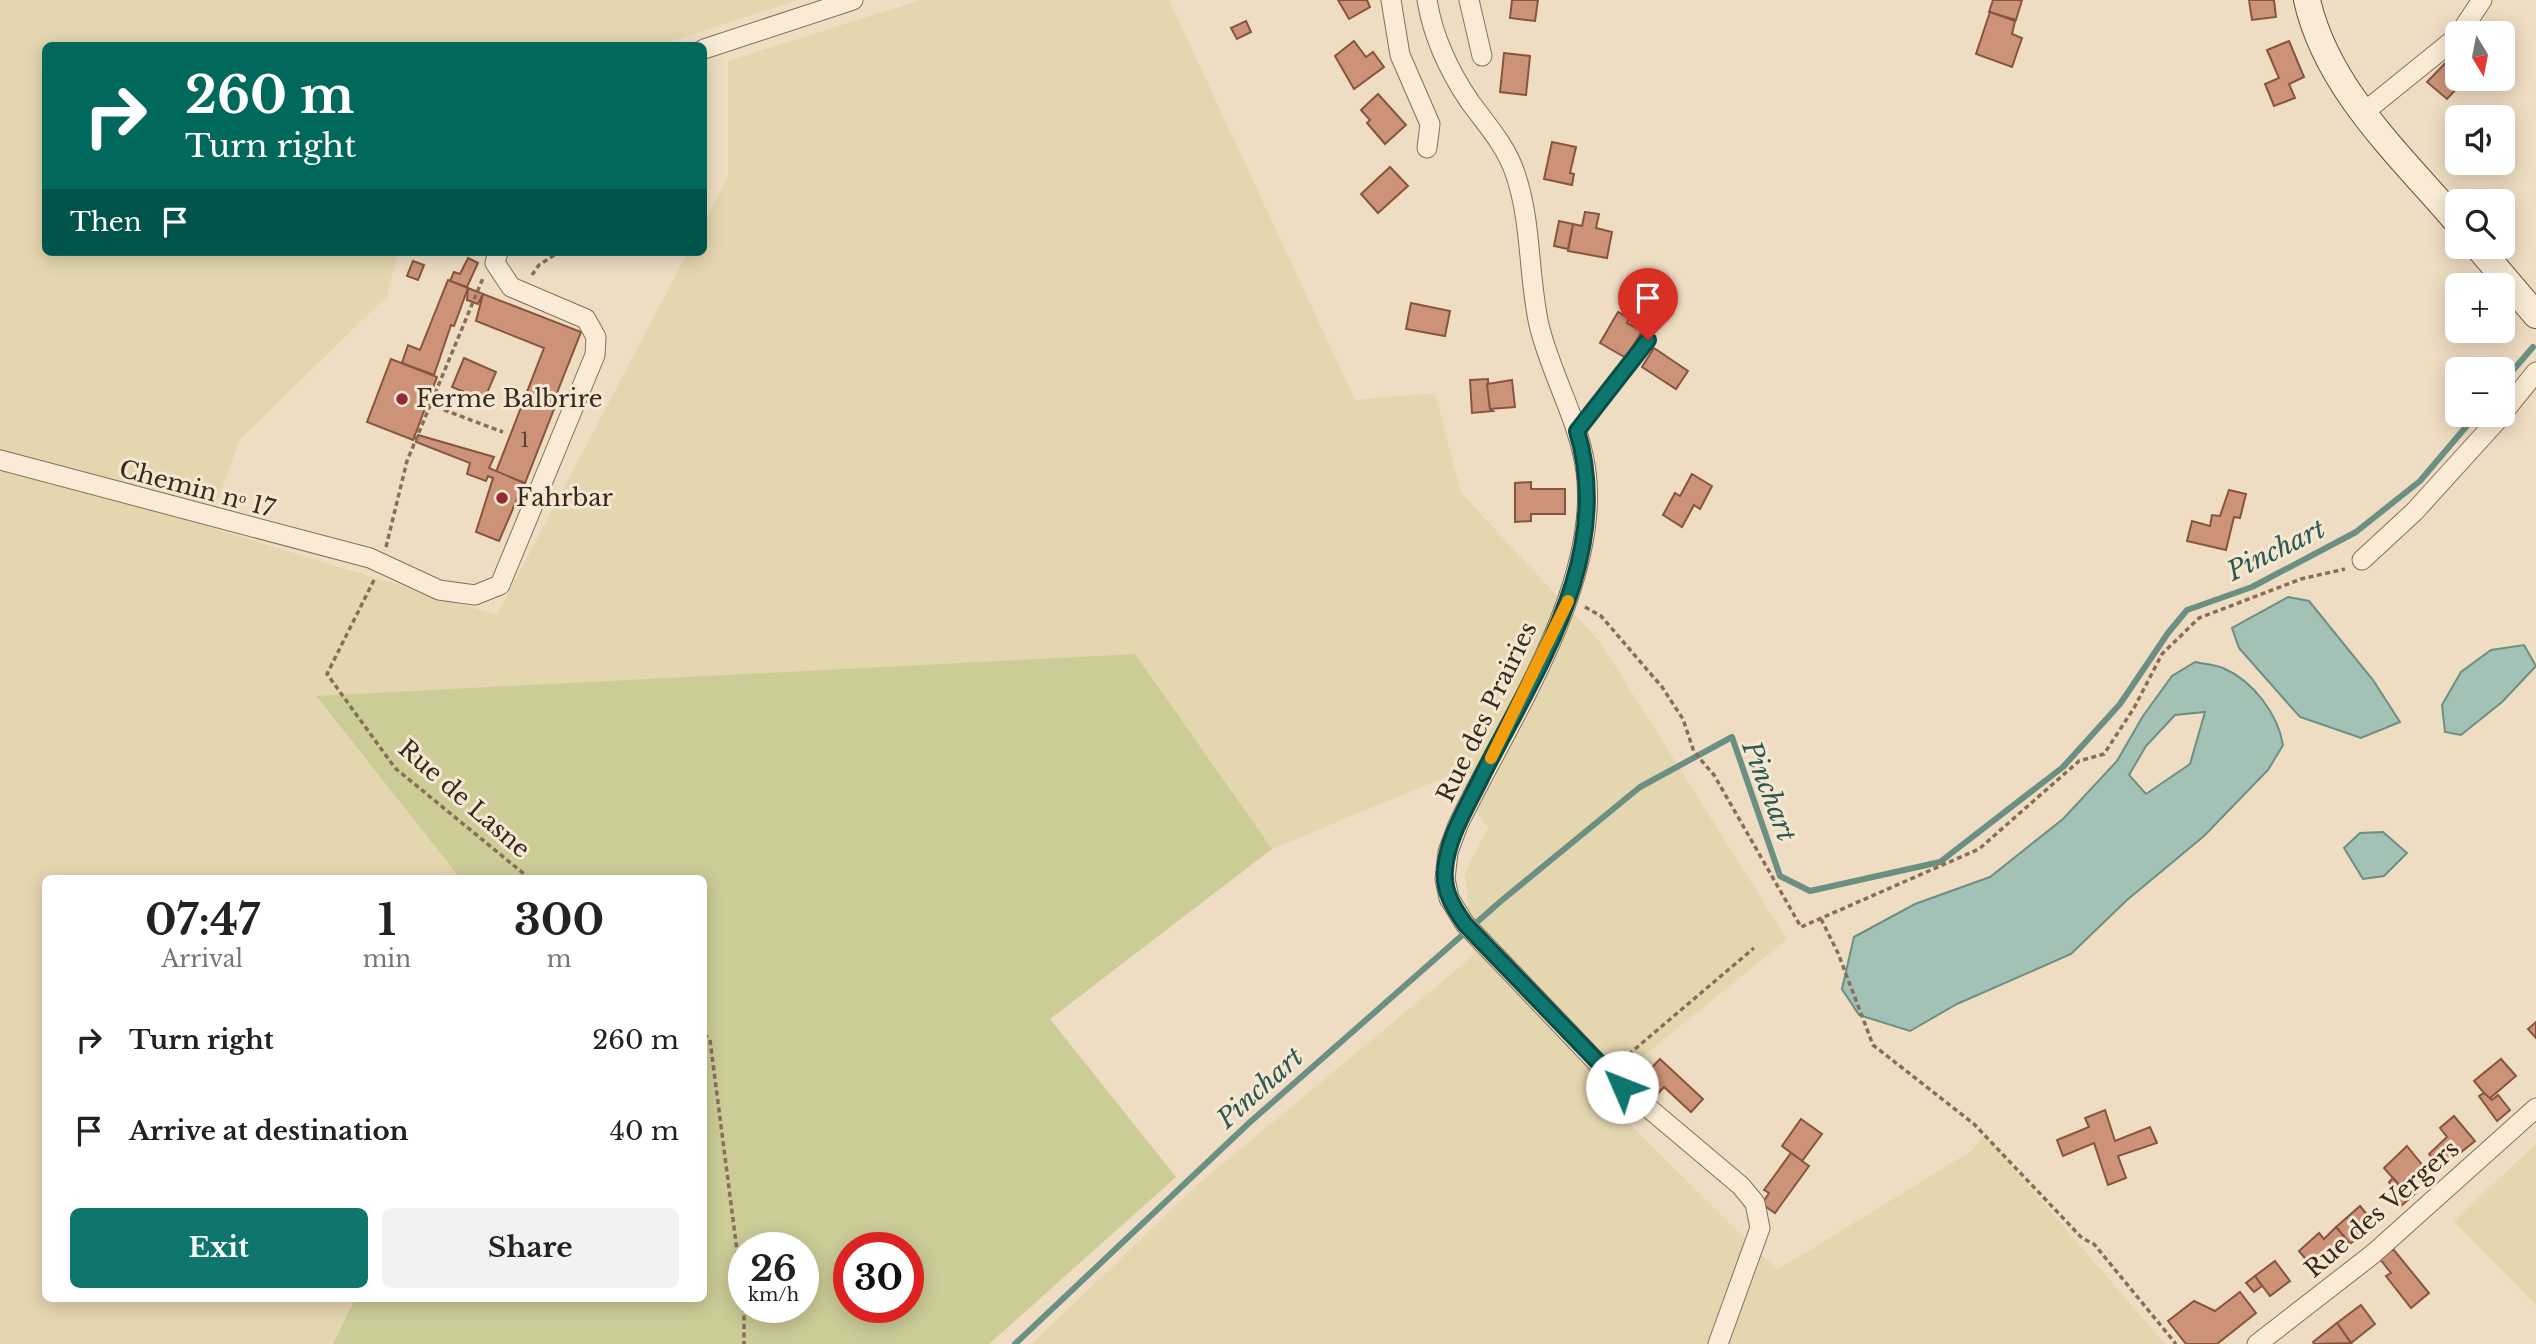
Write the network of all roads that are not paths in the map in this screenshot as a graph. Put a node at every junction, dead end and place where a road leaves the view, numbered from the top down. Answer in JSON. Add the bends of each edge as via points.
{"nodes":[{"id":1,"x":853,"y":0,"type":"edge"},
{"id":2,"x":1391,"y":0,"type":"edge"},
{"id":3,"x":1427,"y":0,"type":"edge"},
{"id":4,"x":1469,"y":0,"type":"edge"},
{"id":5,"x":2307,"y":0,"type":"edge"},
{"id":6,"x":2482,"y":0,"type":"edge"},
{"id":7,"x":2468,"y":21,"type":"edge"},
{"id":8,"x":2445,"y":46,"type":"edge"},
{"id":9,"x":707,"y":48,"type":"edge"},
{"id":10,"x":1482,"y":56,"type":"dead end"},
{"id":11,"x":2363,"y":113,"type":"junction"},
{"id":12,"x":1427,"y":148,"type":"dead end"},
{"id":13,"x":2445,"y":208,"type":"edge"},
{"id":14,"x":497,"y":258,"type":"edge"},
{"id":15,"x":2488,"y":259,"type":"edge"},
{"id":16,"x":2536,"y":315,"type":"edge"},
{"id":17,"x":1648,"y":340,"type":"dead end"},
{"id":18,"x":2536,"y":372,"type":"edge"},
{"id":19,"x":2515,"y":399,"type":"edge"},
{"id":20,"x":2491,"y":427,"type":"edge"},
{"id":21,"x":1577,"y":431,"type":"junction"},
{"id":22,"x":0,"y":460,"type":"edge"},
{"id":23,"x":2362,"y":560,"type":"road end"},
{"id":24,"x":2536,"y":1108,"type":"edge"},
{"id":25,"x":1718,"y":1344,"type":"edge"},
{"id":26,"x":2257,"y":1344,"type":"edge"}],
"edges":[{"from":1,"to":9,"type":"street"},
{"from":2,"to":12,"type":"street","via":[[1400,55],[1430,124]]},
{"from":3,"to":21,"type":"street","name":"Rue des Prairies","via":[[1447,63],[1508,154],[1515,172],[1540,327]]},
{"from":4,"to":10,"type":"street"},
{"from":5,"to":11,"type":"main road","via":[[2329,60]]},
{"from":6,"to":7,"type":"street"},
{"from":8,"to":11,"type":"street"},
{"from":11,"to":13,"type":"main road"},
{"from":14,"to":22,"type":"street","name":"Chemin nᵒ 17","via":[[511,287],[586,319],[596,337],[595,355],[499,584],[475,595],[439,590],[370,558]]},
{"from":15,"to":16,"type":"main road"},
{"from":17,"to":21,"type":"lane"},
{"from":18,"to":19,"type":"street"},
{"from":20,"to":23,"type":"street","via":[[2415,511]]},
{"from":21,"to":25,"type":"street","name":"Rue des Prairies","via":[[1586,473],[1584,549],[1570,598],[1448,852],[1446,890],[1478,940],[1606,1073],[1741,1186],[1755,1203],[1760,1228]]},
{"from":24,"to":26,"type":"street","name":"Rue des Vergers","via":[[2374,1254]]}]}
